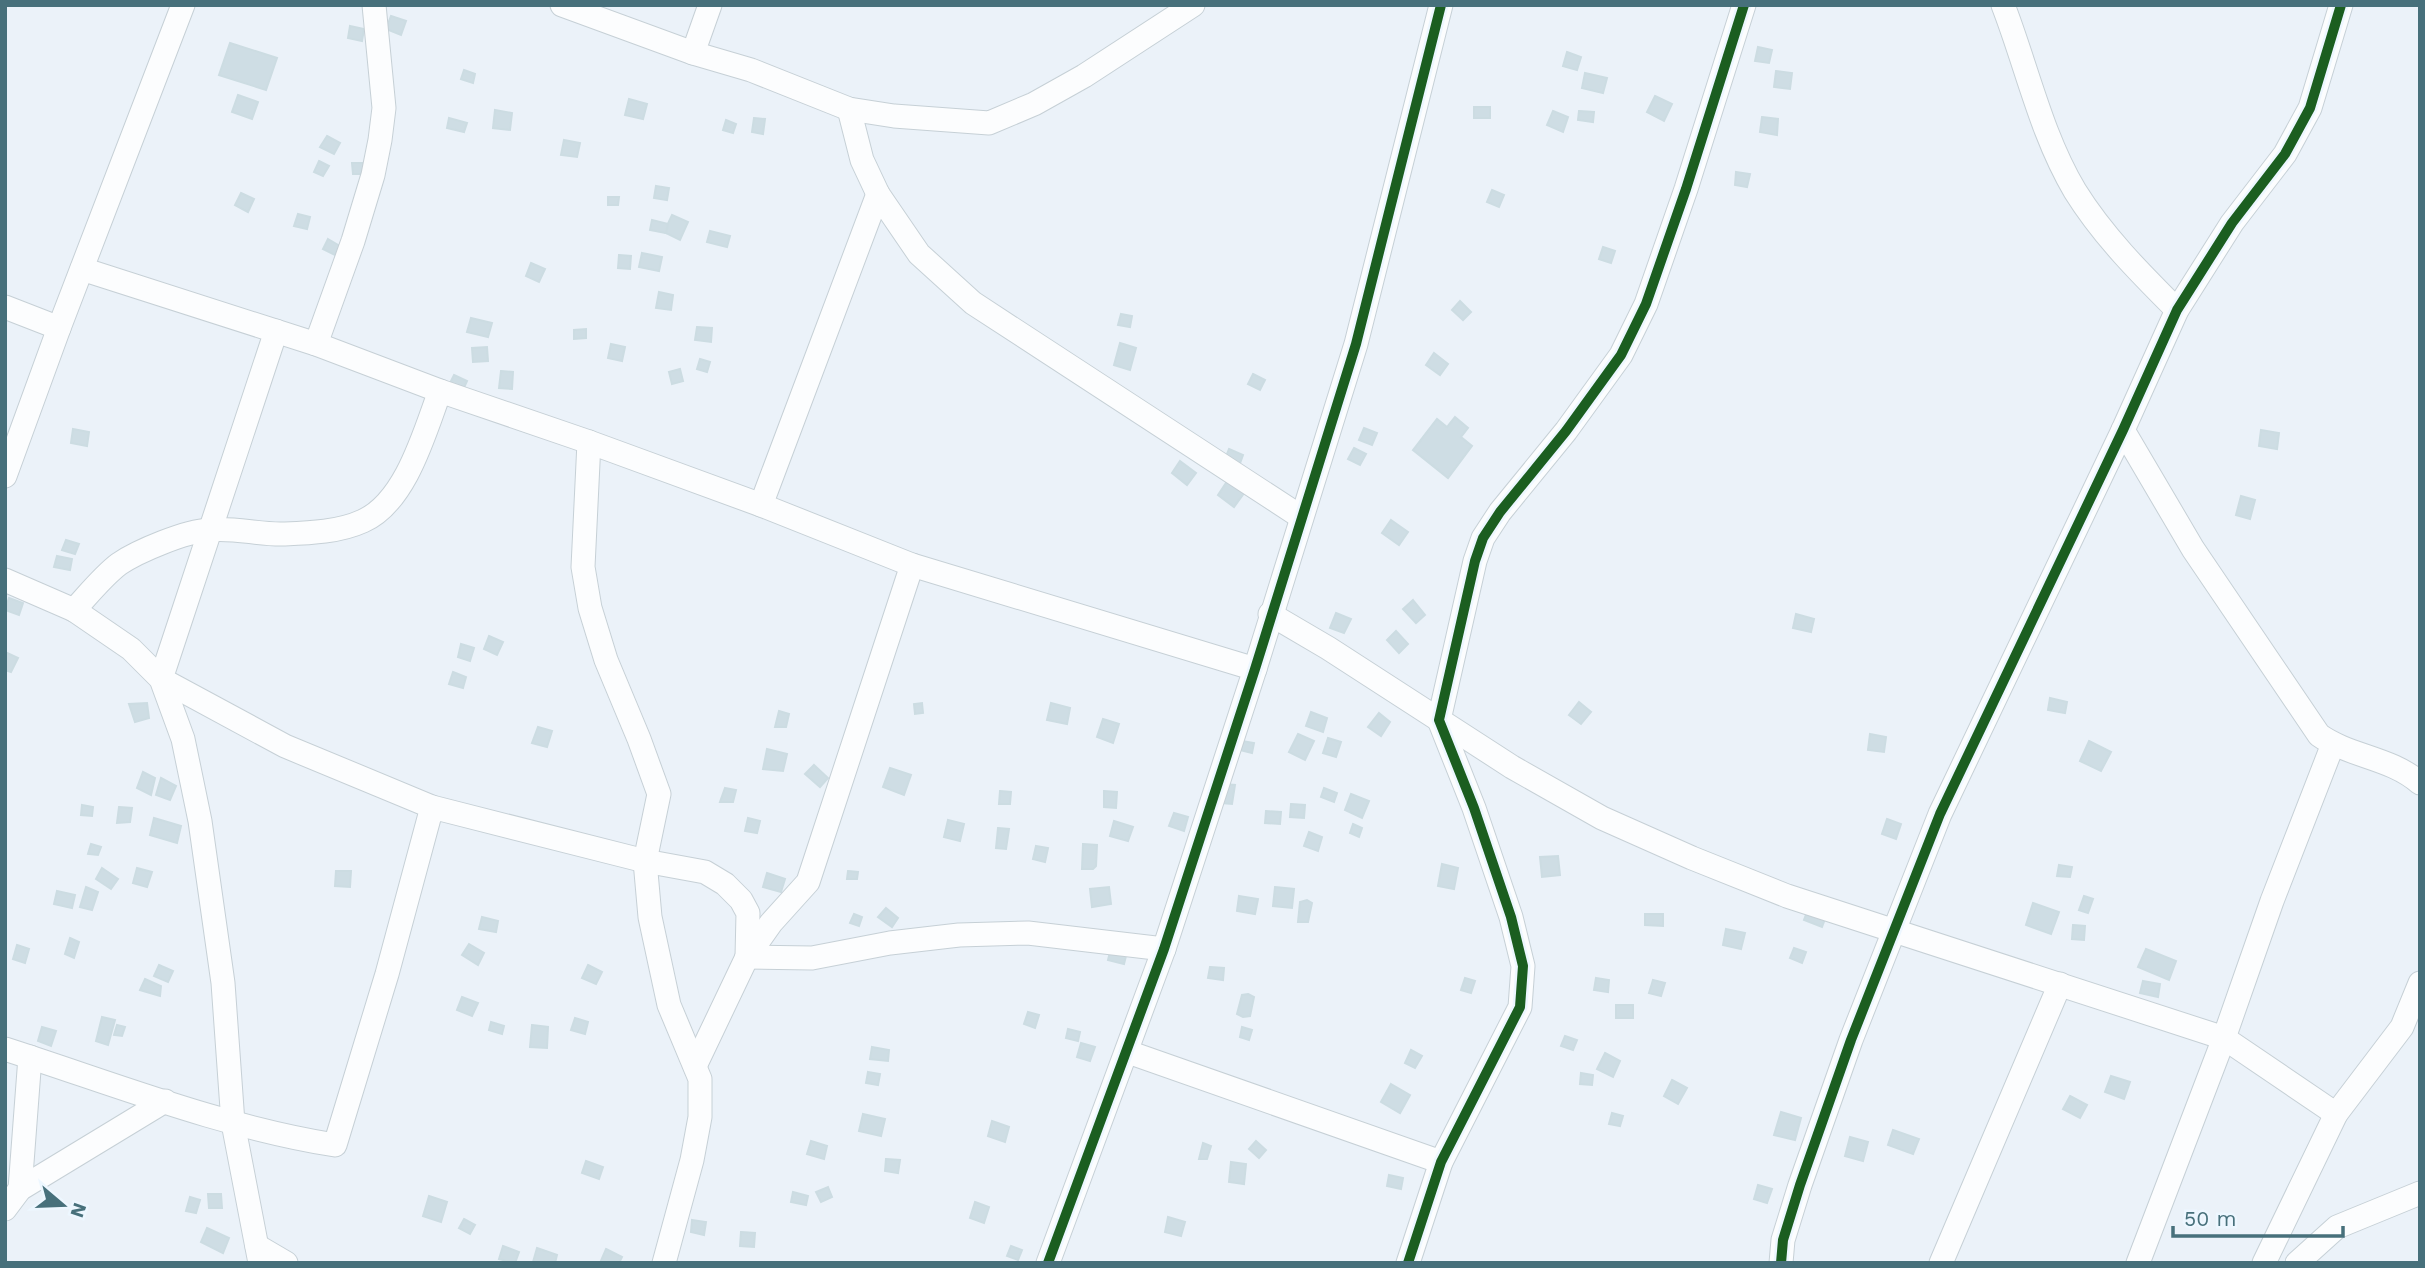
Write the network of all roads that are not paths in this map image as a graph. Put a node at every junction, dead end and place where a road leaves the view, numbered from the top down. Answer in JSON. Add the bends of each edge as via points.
{"nodes":[{"id":1,"x":183,"y":5,"type":"edge"},
{"id":2,"x":374,"y":5,"type":"edge"},
{"id":3,"x":562,"y":5,"type":"edge"},
{"id":4,"x":710,"y":5,"type":"edge"},
{"id":5,"x":1193,"y":5,"type":"edge"},
{"id":6,"x":1441,"y":5,"type":"edge"},
{"id":7,"x":1744,"y":5,"type":"edge"},
{"id":8,"x":2003,"y":5,"type":"edge"},
{"id":9,"x":2341,"y":5,"type":"edge"},
{"id":10,"x":693,"y":52,"type":"junction"},
{"id":11,"x":849,"y":109,"type":"junction"},
{"id":12,"x":878,"y":194,"type":"junction"},
{"id":13,"x":82,"y":269,"type":"junction"},
{"id":14,"x":5,"y":307,"type":"edge"},
{"id":15,"x":2177,"y":310,"type":"junction"},
{"id":16,"x":59,"y":328,"type":"junction"},
{"id":17,"x":275,"y":331,"type":"junction"},
{"id":18,"x":316,"y":345,"type":"junction"},
{"id":19,"x":440,"y":391,"type":"junction"},
{"id":20,"x":2123,"y":430,"type":"junction"},
{"id":21,"x":589,"y":442,"type":"junction"},
{"id":22,"x":5,"y":476,"type":"edge"},
{"id":23,"x":761,"y":505,"type":"junction"},
{"id":24,"x":1301,"y":517,"type":"junction"},
{"id":25,"x":208,"y":530,"type":"junction"},
{"id":26,"x":912,"y":565,"type":"junction"},
{"id":27,"x":5,"y":580,"type":"edge"},
{"id":28,"x":74,"y":610,"type":"junction"},
{"id":29,"x":1270,"y":614,"type":"junction"},
{"id":30,"x":1255,"y":669,"type":"junction"},
{"id":31,"x":161,"y":679,"type":"junction"},
{"id":32,"x":1439,"y":720,"type":"junction"},
{"id":33,"x":2333,"y":744,"type":"junction"},
{"id":34,"x":2420,"y":783,"type":"edge"},
{"id":35,"x":432,"y":807,"type":"junction"},
{"id":36,"x":645,"y":861,"type":"junction"},
{"id":37,"x":1893,"y":929,"type":"junction"},
{"id":38,"x":1164,"y":949,"type":"junction"},
{"id":39,"x":747,"y":957,"type":"junction"},
{"id":40,"x":2420,"y":983,"type":"edge"},
{"id":41,"x":2060,"y":984,"type":"junction"},
{"id":42,"x":2411,"y":1026,"type":"edge"},
{"id":43,"x":2224,"y":1038,"type":"junction"},
{"id":44,"x":5,"y":1049,"type":"edge"},
{"id":45,"x":1128,"y":1052,"type":"junction"},
{"id":46,"x":30,"y":1057,"type":"junction"},
{"id":47,"x":695,"y":1066,"type":"junction"},
{"id":48,"x":165,"y":1101,"type":"junction"},
{"id":49,"x":2336,"y":1114,"type":"junction"},
{"id":50,"x":233,"y":1123,"type":"junction"},
{"id":51,"x":1441,"y":1162,"type":"junction"},
{"id":52,"x":20,"y":1189,"type":"junction"},
{"id":53,"x":2420,"y":1193,"type":"edge"},
{"id":54,"x":5,"y":1209,"type":"edge"},
{"id":55,"x":258,"y":1254,"type":"edge"},
{"id":56,"x":286,"y":1263,"type":"edge"},
{"id":57,"x":664,"y":1263,"type":"edge"},
{"id":58,"x":1048,"y":1263,"type":"edge"},
{"id":59,"x":1408,"y":1263,"type":"edge"},
{"id":60,"x":1781,"y":1263,"type":"edge"},
{"id":61,"x":1941,"y":1263,"type":"edge"},
{"id":62,"x":2138,"y":1263,"type":"edge"},
{"id":63,"x":2264,"y":1263,"type":"edge"},
{"id":64,"x":2297,"y":1263,"type":"edge"}],
"edges":[{"from":1,"to":13,"type":"street"},
{"from":2,"to":18,"type":"street","via":[[384,108],[380,140],[353,241]]},
{"from":3,"to":10,"type":"street"},
{"from":4,"to":10,"type":"street"},
{"from":5,"to":11,"type":"street","via":[[1084,76],[989,123]]},
{"from":6,"to":24,"type":"street","via":[[1356,344]]},
{"from":7,"to":32,"type":"street","via":[[1686,189],[1631,335],[1566,431],[1483,538]]},
{"from":8,"to":15,"type":"street","via":[[2045,128],[2076,191],[2129,263]]},
{"from":9,"to":15,"type":"street","via":[[2310,108],[2285,154],[2232,223]]},
{"from":10,"to":11,"type":"street"},
{"from":11,"to":12,"type":"street","via":[[862,160]]},
{"from":12,"to":23,"type":"street"},
{"from":12,"to":24,"type":"street","via":[[919,254],[973,303]]},
{"from":13,"to":16,"type":"street"},
{"from":13,"to":17,"type":"street"},
{"from":14,"to":16,"type":"street"},
{"from":15,"to":20,"type":"street"},
{"from":16,"to":22,"type":"street"},
{"from":17,"to":18,"type":"street"},
{"from":17,"to":25,"type":"street"},
{"from":18,"to":19,"type":"street"},
{"from":19,"to":21,"type":"street"},
{"from":19,"to":25,"type":"street","via":[[412,468],[387,502],[365,521],[334,530],[282,534]]},
{"from":20,"to":33,"type":"street","via":[[2240,620],[2319,735]]},
{"from":20,"to":37,"type":"street","via":[[1940,814]]},
{"from":21,"to":23,"type":"street"},
{"from":21,"to":36,"type":"street","via":[[583,567],[590,608],[659,794]]},
{"from":23,"to":26,"type":"street"},
{"from":24,"to":29,"type":"street"},
{"from":25,"to":28,"type":"street","via":[[118,565]]},
{"from":25,"to":31,"type":"street"},
{"from":26,"to":30,"type":"street"},
{"from":26,"to":39,"type":"street","via":[[808,883]]},
{"from":27,"to":28,"type":"street"},
{"from":28,"to":31,"type":"street","via":[[131,649]]},
{"from":29,"to":30,"type":"street"},
{"from":29,"to":32,"type":"street"},
{"from":30,"to":38,"type":"street"},
{"from":31,"to":35,"type":"street","via":[[285,746]]},
{"from":31,"to":50,"type":"street","via":[[183,739],[200,821],[223,983]]},
{"from":32,"to":37,"type":"street","via":[[1602,818],[1787,896]]},
{"from":32,"to":51,"type":"street","via":[[1474,808],[1523,966],[1520,1007]]},
{"from":33,"to":34,"type":"street","via":[[2405,770]]},
{"from":33,"to":43,"type":"street"},
{"from":35,"to":36,"type":"street"},
{"from":35,"to":50,"type":"street","via":[[335,1145]]},
{"from":36,"to":39,"type":"street","via":[[705,872],[725,884],[748,914]]},
{"from":36,"to":47,"type":"street","via":[[650,917],[669,1005]]},
{"from":37,"to":41,"type":"street"},
{"from":37,"to":60,"type":"street","via":[[1800,1185],[1783,1240]]},
{"from":38,"to":39,"type":"street","via":[[1015,933],[890,943],[812,958]]},
{"from":38,"to":45,"type":"street"},
{"from":39,"to":47,"type":"street"},
{"from":40,"to":42,"type":"street"},
{"from":41,"to":43,"type":"street"},
{"from":41,"to":61,"type":"street"},
{"from":42,"to":49,"type":"street"},
{"from":43,"to":49,"type":"street"},
{"from":43,"to":62,"type":"street"},
{"from":44,"to":46,"type":"street"},
{"from":45,"to":51,"type":"street"},
{"from":45,"to":58,"type":"street"},
{"from":46,"to":48,"type":"street"},
{"from":46,"to":52,"type":"street"},
{"from":47,"to":57,"type":"street","via":[[700,1117]]},
{"from":48,"to":50,"type":"street"},
{"from":48,"to":52,"type":"street"},
{"from":49,"to":63,"type":"street"},
{"from":50,"to":55,"type":"street"},
{"from":51,"to":59,"type":"street"},
{"from":52,"to":54,"type":"street"},
{"from":53,"to":64,"type":"street","via":[[2337,1227]]},
{"from":55,"to":56,"type":"street"}]}
